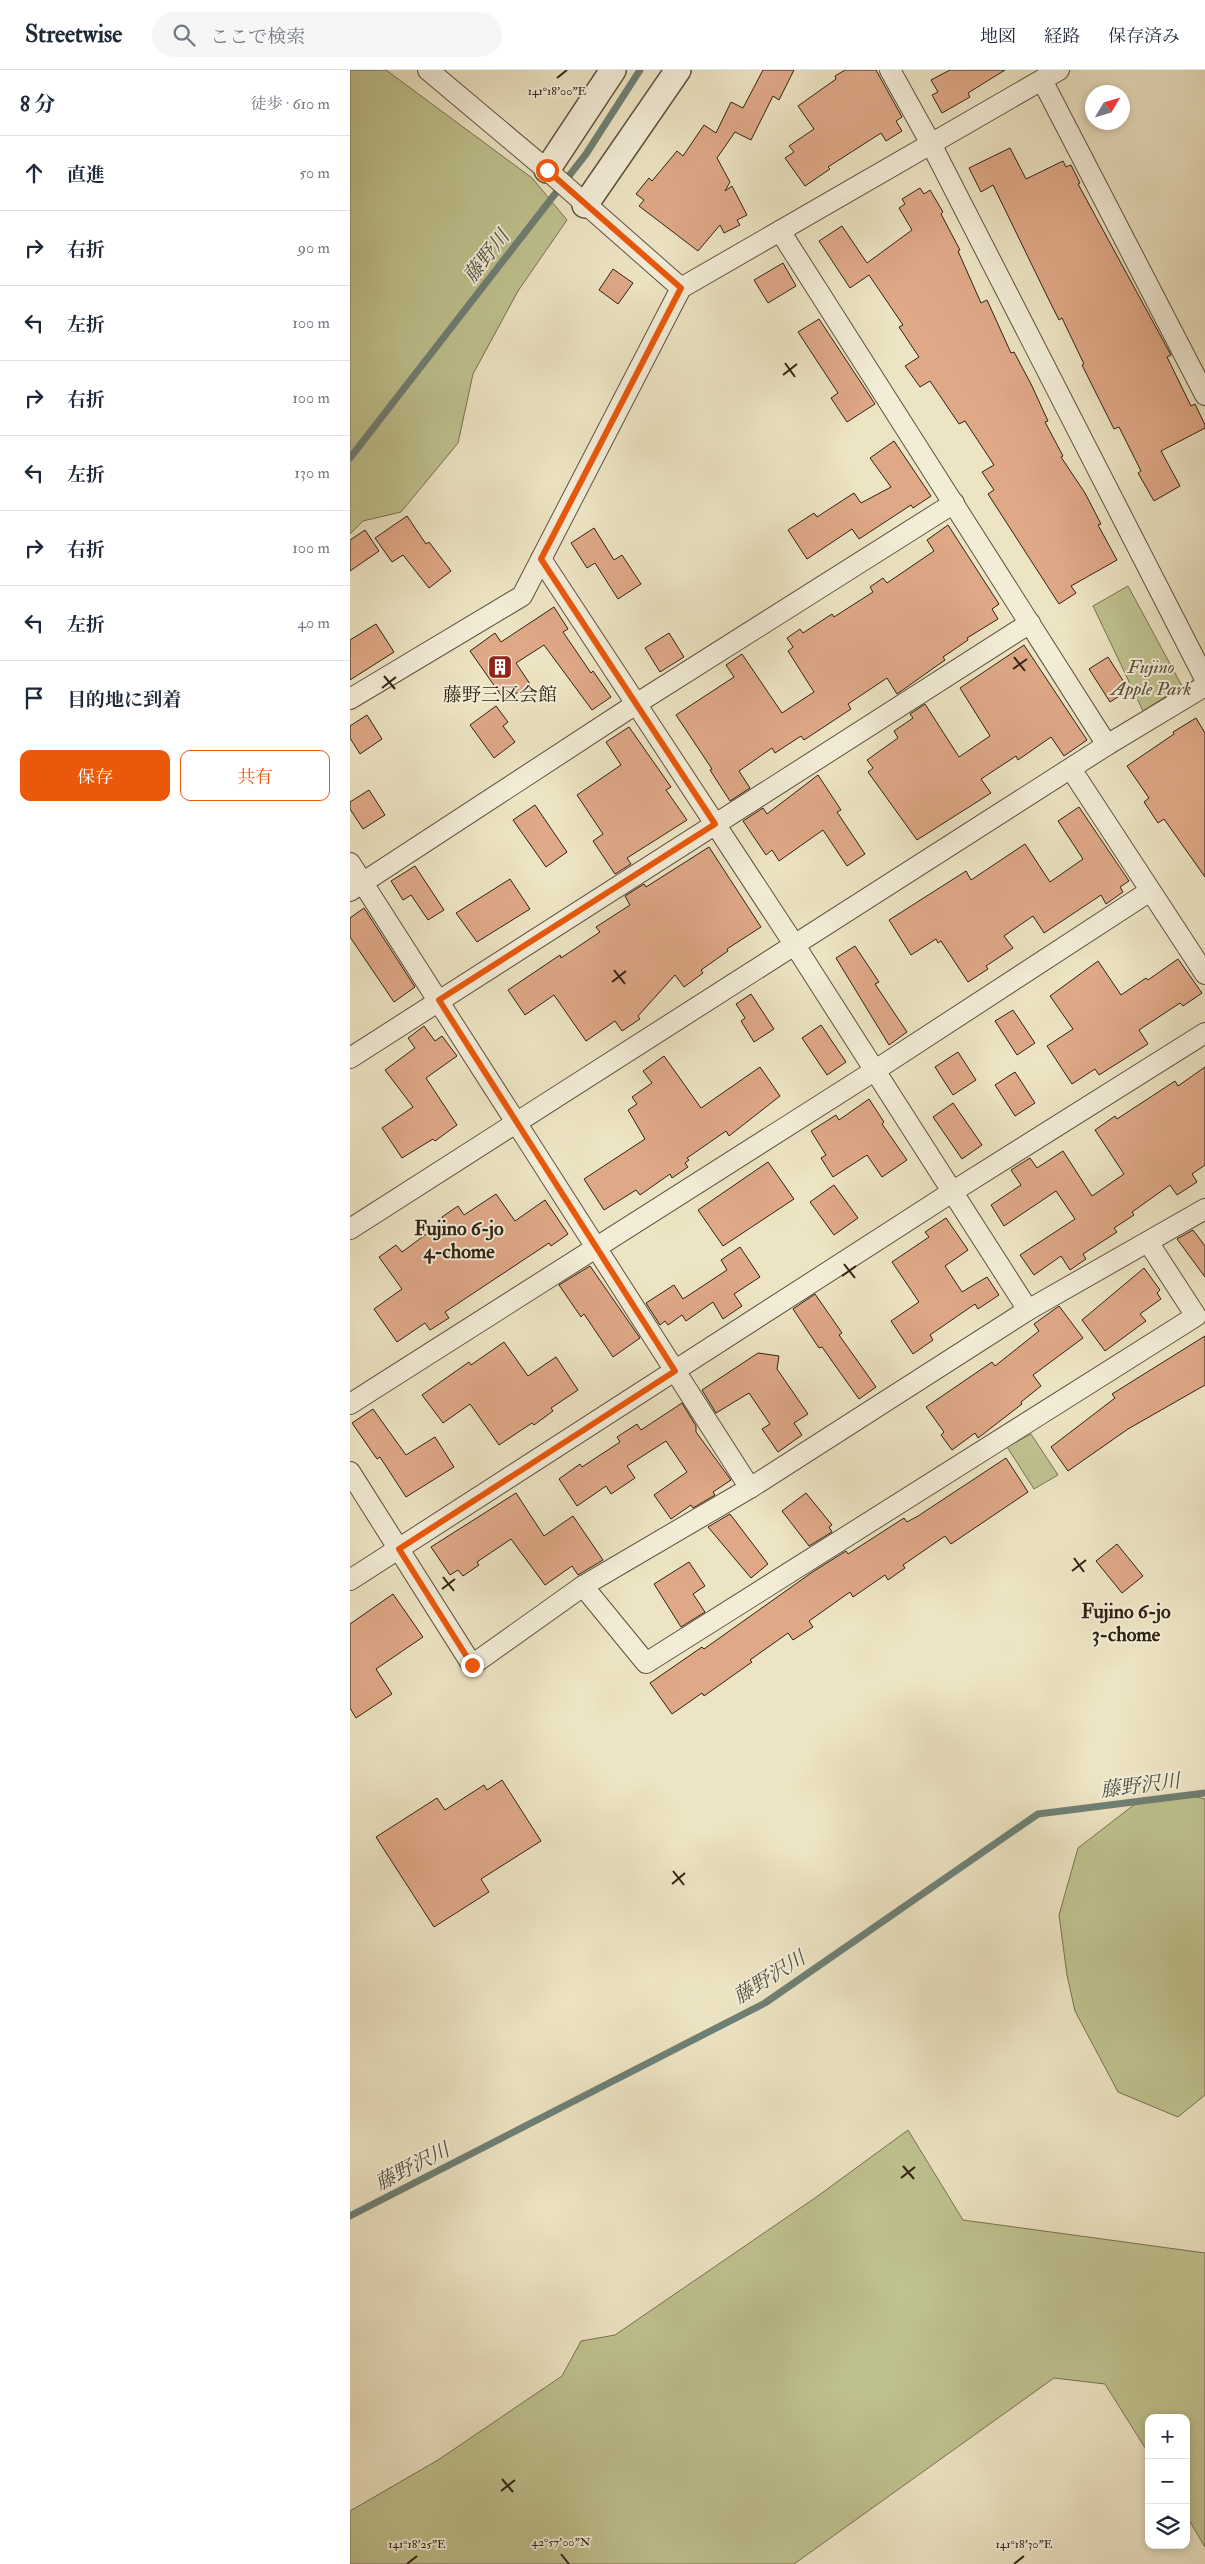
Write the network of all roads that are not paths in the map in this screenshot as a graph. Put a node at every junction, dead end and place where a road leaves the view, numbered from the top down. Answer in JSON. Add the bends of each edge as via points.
{"nodes":[{"id":1,"x":428,"y":70,"type":"edge"},
{"id":2,"x":614,"y":70,"type":"edge"},
{"id":3,"x":678,"y":70,"type":"edge"},
{"id":4,"x":890,"y":70,"type":"edge"},
{"id":5,"x":1050,"y":75,"type":"edge"},
{"id":6,"x":931,"y":144,"type":"junction"},
{"id":7,"x":547,"y":170,"type":"junction"},
{"id":8,"x":585,"y":205,"type":"junction"},
{"id":9,"x":780,"y":231,"type":"junction"},
{"id":10,"x":681,"y":288,"type":"junction"},
{"id":11,"x":1205,"y":395,"type":"edge"},
{"id":12,"x":954,"y":504,"type":"junction"},
{"id":13,"x":541,"y":559,"type":"junction"},
{"id":14,"x":1030,"y":624,"type":"junction"},
{"id":15,"x":1205,"y":679,"type":"edge"},
{"id":16,"x":1205,"y":686,"type":"edge"},
{"id":17,"x":350,"y":699,"type":"edge"},
{"id":18,"x":636,"y":704,"type":"junction"},
{"id":19,"x":1107,"y":745,"type":"junction"},
{"id":20,"x":1070,"y":769,"type":"junction"},
{"id":21,"x":715,"y":824,"type":"junction"},
{"id":22,"x":350,"y":863,"type":"edge"},
{"id":23,"x":356,"y":887,"type":"edge"},
{"id":24,"x":1150,"y":891,"type":"junction"},
{"id":25,"x":794,"y":944,"type":"junction"},
{"id":26,"x":1205,"y":974,"type":"edge"},
{"id":27,"x":439,"y":1000,"type":"junction"},
{"id":28,"x":1205,"y":1033,"type":"edge"},
{"id":29,"x":350,"y":1058,"type":"edge"},
{"id":30,"x":874,"y":1071,"type":"junction"},
{"id":31,"x":517,"y":1121,"type":"junction"},
{"id":32,"x":952,"y":1192,"type":"junction"},
{"id":33,"x":1205,"y":1209,"type":"edge"},
{"id":34,"x":350,"y":1228,"type":"edge"},
{"id":35,"x":1148,"y":1242,"type":"junction"},
{"id":36,"x":597,"y":1246,"type":"junction"},
{"id":37,"x":1028,"y":1310,"type":"junction"},
{"id":38,"x":675,"y":1371,"type":"junction"},
{"id":39,"x":350,"y":1404,"type":"edge"},
{"id":40,"x":350,"y":1472,"type":"edge"},
{"id":41,"x":750,"y":1488,"type":"junction"},
{"id":42,"x":399,"y":1549,"type":"junction"},
{"id":43,"x":350,"y":1580,"type":"edge"},
{"id":44,"x":583,"y":1586,"type":"junction"}],
"edges":[{"from":1,"to":7,"type":"street"},
{"from":2,"to":7,"type":"street"},
{"from":3,"to":8,"type":"street"},
{"from":4,"to":6,"type":"street"},
{"from":5,"to":6,"type":"street"},
{"from":5,"to":11,"type":"street"},
{"from":6,"to":9,"type":"street"},
{"from":6,"to":15,"type":"street"},
{"from":7,"to":8,"type":"street"},
{"from":8,"to":10,"type":"street"},
{"from":9,"to":10,"type":"street"},
{"from":9,"to":12,"type":"street"},
{"from":10,"to":13,"type":"street"},
{"from":12,"to":14,"type":"street"},
{"from":12,"to":18,"type":"street"},
{"from":13,"to":17,"type":"street","via":[[522,596]]},
{"from":13,"to":18,"type":"street"},
{"from":14,"to":19,"type":"street"},
{"from":14,"to":21,"type":"street"},
{"from":16,"to":19,"type":"street"},
{"from":18,"to":21,"type":"street"},
{"from":18,"to":23,"type":"street"},
{"from":19,"to":20,"type":"street"},
{"from":20,"to":24,"type":"street"},
{"from":20,"to":25,"type":"street"},
{"from":21,"to":25,"type":"street"},
{"from":21,"to":27,"type":"street"},
{"from":22,"to":23,"type":"street"},
{"from":23,"to":27,"type":"street"},
{"from":24,"to":26,"type":"street"},
{"from":24,"to":30,"type":"street"},
{"from":25,"to":30,"type":"street"},
{"from":25,"to":31,"type":"street"},
{"from":27,"to":29,"type":"street"},
{"from":27,"to":31,"type":"street"},
{"from":28,"to":32,"type":"street"},
{"from":30,"to":32,"type":"street"},
{"from":30,"to":36,"type":"street"},
{"from":31,"to":34,"type":"street"},
{"from":31,"to":36,"type":"street"},
{"from":32,"to":37,"type":"street"},
{"from":32,"to":38,"type":"street"},
{"from":33,"to":35,"type":"street"},
{"from":35,"to":37,"type":"street"},
{"from":35,"to":44,"type":"street","via":[[1196,1316],[646,1663]]},
{"from":36,"to":38,"type":"street"},
{"from":36,"to":39,"type":"street"},
{"from":37,"to":41,"type":"street"},
{"from":38,"to":41,"type":"street"},
{"from":38,"to":42,"type":"street"},
{"from":40,"to":42,"type":"street"},
{"from":41,"to":44,"type":"street"},
{"from":42,"to":43,"type":"street"},
{"from":42,"to":44,"type":"street","via":[[472,1665]]}]}
